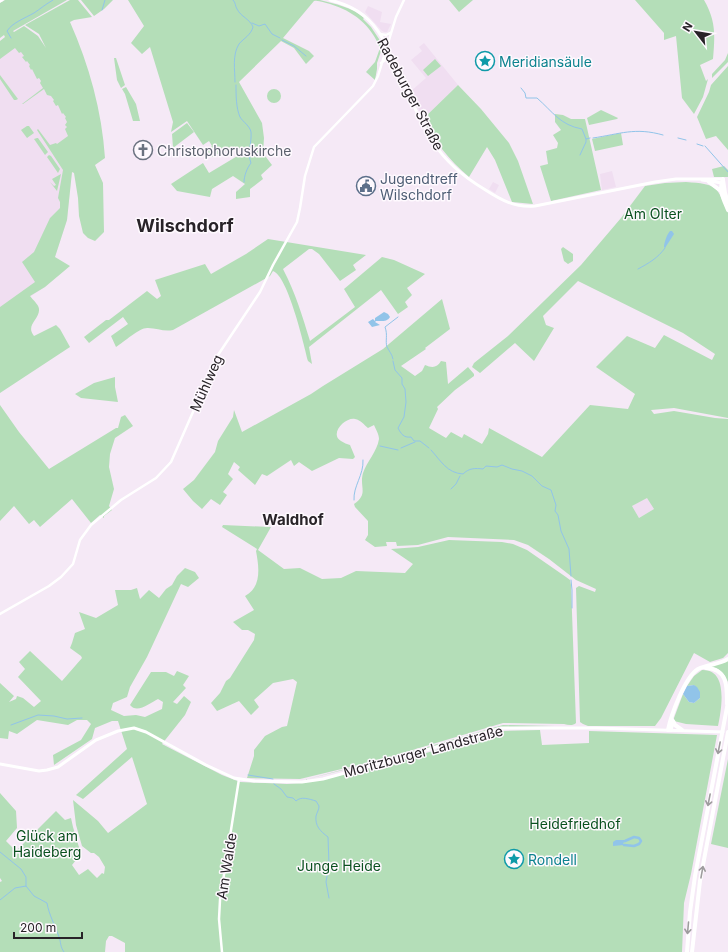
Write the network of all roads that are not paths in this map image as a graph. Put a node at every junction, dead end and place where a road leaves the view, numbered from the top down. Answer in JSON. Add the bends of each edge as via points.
{"nodes":[{"id":1,"x":330,"y":0,"type":"edge"},
{"id":2,"x":404,"y":0,"type":"edge"},
{"id":3,"x":390,"y":33,"type":"junction"},
{"id":4,"x":380,"y":34,"type":"junction"},
{"id":5,"x":386,"y":46,"type":"junction"},
{"id":6,"x":393,"y":59,"type":"junction"},
{"id":7,"x":381,"y":63,"type":"junction"},
{"id":8,"x":700,"y":180,"type":"junction"},
{"id":9,"x":709,"y":182,"type":"junction"},
{"id":10,"x":723,"y":182,"type":"junction"},
{"id":11,"x":721,"y":192,"type":"junction"},
{"id":12,"x":728,"y":202,"type":"edge"},
{"id":13,"x":728,"y":210,"type":"edge"},
{"id":14,"x":0,"y":614,"type":"edge"},
{"id":15,"x":728,"y":659,"type":"edge"},
{"id":16,"x":702,"y":668,"type":"junction"},
{"id":17,"x":677,"y":702,"type":"junction"},
{"id":18,"x":728,"y":702,"type":"edge"},
{"id":19,"x":726,"y":710,"type":"junction"},
{"id":20,"x":672,"y":720,"type":"junction"},
{"id":21,"x":669,"y":730,"type":"junction"},
{"id":22,"x":682,"y":730,"type":"junction"},
{"id":23,"x":728,"y":733,"type":"edge"},
{"id":24,"x":0,"y":764,"type":"edge"},
{"id":25,"x":239,"y":779,"type":"junction"},
{"id":26,"x":222,"y":952,"type":"edge"},
{"id":27,"x":687,"y":952,"type":"edge"},
{"id":28,"x":692,"y":952,"type":"edge"}],
"edges":[{"from":1,"to":4,"type":"main road","name":"Radeburger Straße","via":[[360,12]]},
{"from":2,"to":3,"type":"street","name":"Mühlweg"},
{"from":3,"to":4,"type":"street"},
{"from":3,"to":5,"type":"street","name":"Mühlweg"},
{"from":4,"to":5,"type":"main road","name":"Radeburger Straße"},
{"from":5,"to":6,"type":"main road","name":"Radeburger Straße"},
{"from":5,"to":7,"type":"street","name":"Mühlweg"},
{"from":6,"to":7,"type":"street","via":[[386,59]]},
{"from":6,"to":8,"type":"main road","name":"Radeburger Straße","via":[[428,133],[444,157],[468,179],[506,203],[535,206],[655,182],[676,179]]},
{"from":7,"to":14,"type":"street","name":"Mühlweg","via":[[371,89],[314,147],[305,176],[298,216],[287,241],[272,265],[260,292],[218,355],[171,462],[156,478],[109,509],[84,533],[73,564],[65,573],[49,586]]},
{"from":8,"to":9,"type":"main road","name":"Radeburger Straße"},
{"from":8,"to":10,"type":"main road","name":"Radeburger Straße"},
{"from":9,"to":10,"type":"main road","name":"Radeburger Straße"},
{"from":9,"to":11,"type":"highway"},
{"from":10,"to":11,"type":"highway"},
{"from":10,"to":12,"type":"highway"},
{"from":11,"to":13,"type":"highway"},
{"from":15,"to":16,"type":"highway"},
{"from":16,"to":17,"type":"highway","via":[[688,679]]},
{"from":16,"to":19,"type":"highway","via":[[716,669],[724,676],[727,684]]},
{"from":17,"to":20,"type":"highway"},
{"from":17,"to":21,"type":"highway"},
{"from":18,"to":19,"type":"highway"},
{"from":19,"to":27,"type":"highway","one_way":true,"via":[[694,882]]},
{"from":20,"to":21,"type":"highway"},
{"from":20,"to":22,"type":"highway"},
{"from":21,"to":22,"type":"main road","name":"Moritzburger Landstraße"},
{"from":21,"to":25,"type":"main road","name":"Moritzburger Landstraße","via":[[506,728],[323,779],[302,782]]},
{"from":22,"to":23,"type":"main road","name":"Moritzburger Landstraße"},
{"from":28,"to":23,"type":"highway","one_way":true,"via":[[700,880]]},
{"from":24,"to":25,"type":"main road","name":"Moritzburger Landstraße","via":[[39,771],[47,770],[58,767],[96,740],[134,728]]},
{"from":25,"to":26,"type":"street","name":"Am Walde","via":[[220,900]]}]}
